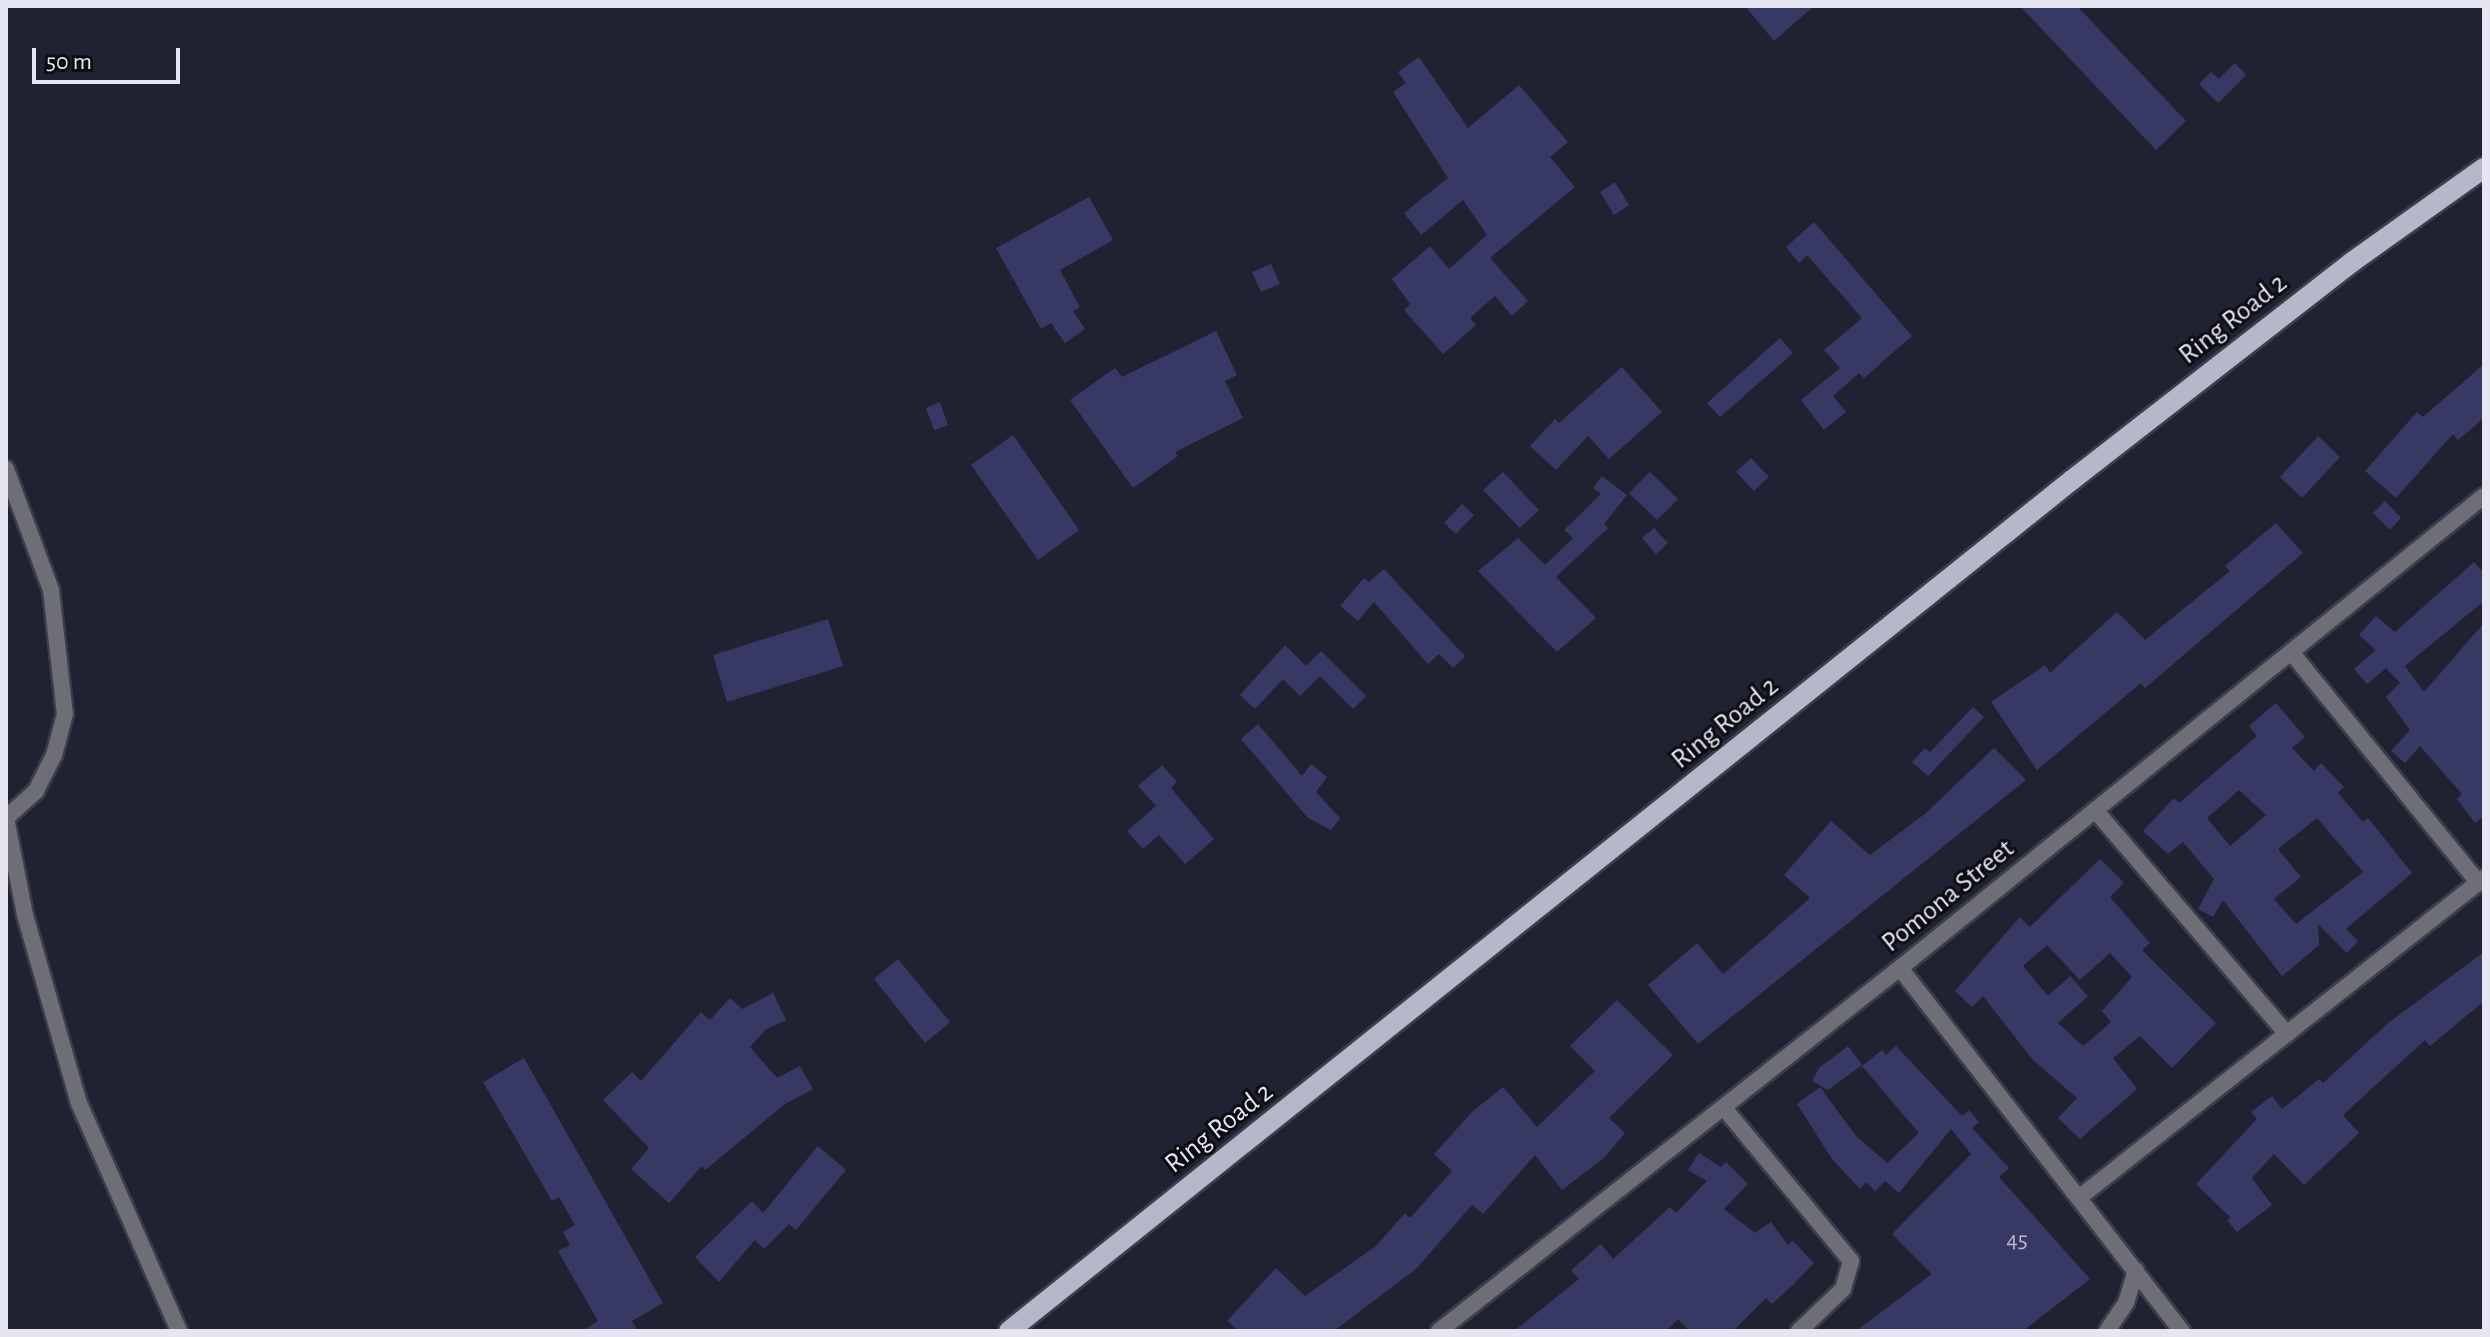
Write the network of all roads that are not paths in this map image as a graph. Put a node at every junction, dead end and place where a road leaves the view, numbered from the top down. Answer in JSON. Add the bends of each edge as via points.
{"nodes":[{"id":1,"x":2484,"y":168,"type":"edge"},
{"id":2,"x":6,"y":469,"type":"edge"},
{"id":3,"x":2484,"y":496,"type":"edge"},
{"id":4,"x":2291,"y":652,"type":"junction"},
{"id":5,"x":2095,"y":810,"type":"junction"},
{"id":6,"x":6,"y":818,"type":"edge"},
{"id":7,"x":2481,"y":880,"type":"edge"},
{"id":8,"x":1900,"y":968,"type":"junction"},
{"id":9,"x":2287,"y":1034,"type":"junction"},
{"id":10,"x":1724,"y":1108,"type":"junction"},
{"id":11,"x":2080,"y":1197,"type":"junction"},
{"id":12,"x":2136,"y":1270,"type":"junction"},
{"id":13,"x":2177,"y":1329,"type":"edge"},
{"id":14,"x":179,"y":1331,"type":"edge"},
{"id":15,"x":1009,"y":1331,"type":"edge"},
{"id":16,"x":1439,"y":1331,"type":"edge"},
{"id":17,"x":1799,"y":1331,"type":"edge"},
{"id":18,"x":2107,"y":1331,"type":"edge"}],
"edges":[{"from":1,"to":15,"type":"main road","name":"Ring Road 2","via":[[2340,271],[2083,471]]},
{"from":2,"to":6,"type":"street","via":[[51,590],[65,714],[54,755],[36,791]]},
{"from":3,"to":4,"type":"street","name":"Pomona Street"},
{"from":4,"to":5,"type":"street","name":"Pomona Street"},
{"from":4,"to":7,"type":"street"},
{"from":5,"to":8,"type":"street","name":"Pomona Street"},
{"from":5,"to":9,"type":"street"},
{"from":6,"to":14,"type":"street","via":[[25,915],[79,1103]]},
{"from":7,"to":9,"type":"street"},
{"from":8,"to":10,"type":"street","name":"Pomona Street"},
{"from":8,"to":11,"type":"street"},
{"from":9,"to":11,"type":"street"},
{"from":10,"to":16,"type":"street","name":"Pomona Street"},
{"from":10,"to":17,"type":"street","via":[[1851,1261],[1843,1289]]},
{"from":11,"to":12,"type":"street"},
{"from":12,"to":13,"type":"street"},
{"from":12,"to":18,"type":"street","via":[[2126,1303]]}]}
